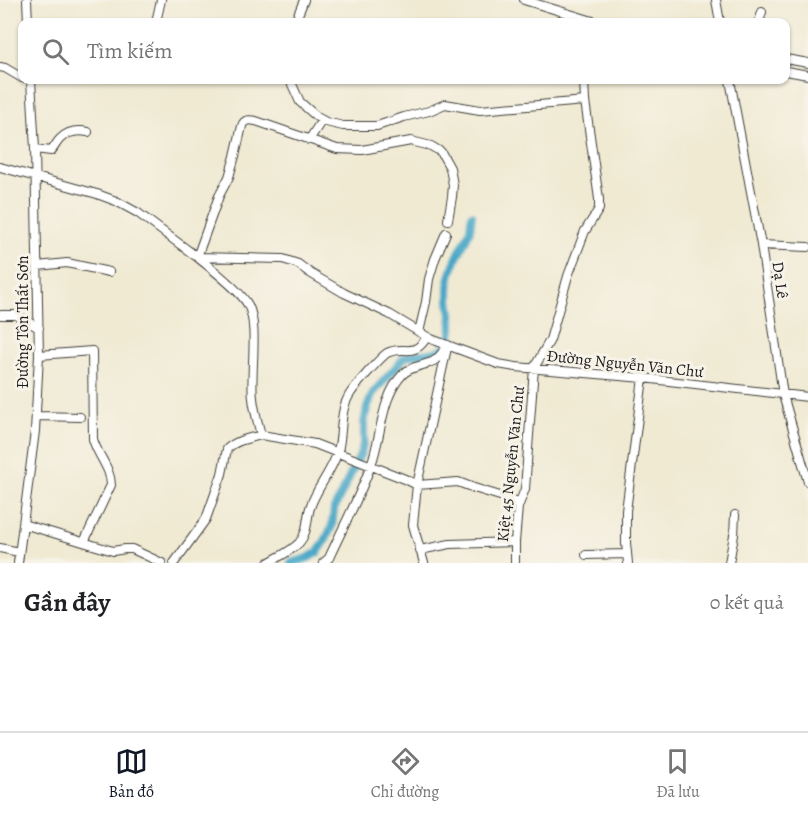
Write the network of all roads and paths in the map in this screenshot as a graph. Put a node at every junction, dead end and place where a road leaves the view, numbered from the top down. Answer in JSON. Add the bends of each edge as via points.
{"nodes":[{"id":1,"x":27,"y":0,"type":"edge"},
{"id":2,"x":161,"y":0,"type":"edge"},
{"id":3,"x":304,"y":0,"type":"edge"},
{"id":4,"x":524,"y":0,"type":"edge"},
{"id":5,"x":558,"y":0,"type":"edge"},
{"id":6,"x":716,"y":0,"type":"edge"},
{"id":7,"x":561,"y":12,"type":"junction"},
{"id":8,"x":762,"y":12,"type":"dead end"},
{"id":9,"x":28,"y":18,"type":"edge"},
{"id":10,"x":157,"y":18,"type":"edge"},
{"id":11,"x":297,"y":18,"type":"edge"},
{"id":12,"x":578,"y":18,"type":"edge"},
{"id":13,"x":719,"y":18,"type":"edge"},
{"id":14,"x":760,"y":18,"type":"edge"},
{"id":15,"x":790,"y":59,"type":"edge"},
{"id":16,"x":808,"y":63,"type":"edge"},
{"id":17,"x":0,"y":67,"type":"edge"},
{"id":18,"x":790,"y":72,"type":"edge"},
{"id":19,"x":18,"y":75,"type":"edge"},
{"id":20,"x":808,"y":75,"type":"edge"},
{"id":21,"x":27,"y":84,"type":"edge"},
{"id":22,"x":292,"y":84,"type":"edge"},
{"id":23,"x":584,"y":84,"type":"edge"},
{"id":24,"x":731,"y":84,"type":"edge"},
{"id":25,"x":585,"y":100,"type":"junction"},
{"id":26,"x":321,"y":122,"type":"junction"},
{"id":27,"x":88,"y":132,"type":"dead end"},
{"id":28,"x":311,"y":138,"type":"junction"},
{"id":29,"x":35,"y":149,"type":"junction"},
{"id":30,"x":0,"y":167,"type":"edge"},
{"id":31,"x":36,"y":178,"type":"junction"},
{"id":32,"x":448,"y":220,"type":"dead end"},
{"id":33,"x":446,"y":233,"type":"dead end"},
{"id":34,"x":761,"y":245,"type":"junction"},
{"id":35,"x":808,"y":246,"type":"edge"},
{"id":36,"x":197,"y":257,"type":"junction"},
{"id":37,"x":38,"y":266,"type":"junction"},
{"id":38,"x":109,"y":272,"type":"dead end"},
{"id":39,"x":0,"y":315,"type":"edge"},
{"id":40,"x":39,"y":328,"type":"junction"},
{"id":41,"x":420,"y":332,"type":"junction"},
{"id":42,"x":429,"y":338,"type":"junction"},
{"id":43,"x":445,"y":344,"type":"junction"},
{"id":44,"x":39,"y":355,"type":"junction"},
{"id":45,"x":534,"y":368,"type":"junction"},
{"id":46,"x":643,"y":378,"type":"junction"},
{"id":47,"x":783,"y":395,"type":"junction"},
{"id":48,"x":808,"y":397,"type":"edge"},
{"id":49,"x":36,"y":416,"type":"junction"},
{"id":50,"x":81,"y":417,"type":"dead end"},
{"id":51,"x":261,"y":435,"type":"junction"},
{"id":52,"x":338,"y":453,"type":"junction"},
{"id":53,"x":370,"y":466,"type":"junction"},
{"id":54,"x":808,"y":482,"type":"edge"},
{"id":55,"x":417,"y":485,"type":"junction"},
{"id":56,"x":518,"y":507,"type":"junction"},
{"id":57,"x":735,"y":515,"type":"dead end"},
{"id":58,"x":23,"y":524,"type":"junction"},
{"id":59,"x":84,"y":542,"type":"junction"},
{"id":60,"x":515,"y":542,"type":"junction"},
{"id":61,"x":0,"y":548,"type":"edge"},
{"id":62,"x":420,"y":550,"type":"junction"},
{"id":63,"x":19,"y":552,"type":"junction"},
{"id":64,"x":626,"y":554,"type":"junction"},
{"id":65,"x":586,"y":555,"type":"dead end"},
{"id":66,"x":18,"y":563,"type":"edge"},
{"id":67,"x":162,"y":563,"type":"edge"},
{"id":68,"x":174,"y":563,"type":"edge"},
{"id":69,"x":268,"y":563,"type":"edge"},
{"id":70,"x":323,"y":563,"type":"edge"},
{"id":71,"x":424,"y":563,"type":"edge"},
{"id":72,"x":516,"y":563,"type":"edge"},
{"id":73,"x":628,"y":563,"type":"edge"},
{"id":74,"x":729,"y":563,"type":"edge"}],
"edges":[{"from":1,"to":9,"type":"street"},
{"from":2,"to":10,"type":"street"},
{"from":3,"to":11,"type":"street"},
{"from":4,"to":7,"type":"street"},
{"from":5,"to":7,"type":"street"},
{"from":6,"to":13,"type":"street"},
{"from":7,"to":12,"type":"street"},
{"from":8,"to":14,"type":"street"},
{"from":15,"to":16,"type":"street"},
{"from":17,"to":19,"type":"street"},
{"from":18,"to":20,"type":"street"},
{"from":21,"to":29,"type":"street","name":"Đường Tôn Thất Sơn"},
{"from":22,"to":26,"type":"street","via":[[300,102]]},
{"from":23,"to":25,"type":"street"},
{"from":24,"to":34,"type":"street","name":"Dạ Lê"},
{"from":25,"to":26,"type":"street","via":[[480,110],[447,104],[372,127]]},
{"from":25,"to":45,"type":"street","via":[[599,209],[585,231],[550,340]]},
{"from":26,"to":28,"type":"street"},
{"from":27,"to":29,"type":"street","via":[[73,132],[58,140],[51,151]]},
{"from":28,"to":32,"type":"street","via":[[337,149],[362,150],[411,141],[436,148],[450,168],[453,185]]},
{"from":28,"to":36,"type":"street","via":[[256,121],[243,122],[229,177]]},
{"from":29,"to":31,"type":"street","name":"Đường Tôn Thất Sơn"},
{"from":30,"to":31,"type":"street"},
{"from":31,"to":36,"type":"street","via":[[116,201]]},
{"from":31,"to":37,"type":"street","name":"Đường Tôn Thất Sơn"},
{"from":33,"to":41,"type":"street","via":[[429,279]]},
{"from":34,"to":35,"type":"street"},
{"from":34,"to":47,"type":"street","name":"Dạ Lê"},
{"from":36,"to":41,"type":"street","via":[[283,259],[298,264]]},
{"from":36,"to":51,"type":"street","via":[[241,295],[251,310],[252,398]]},
{"from":37,"to":38,"type":"street","via":[[67,263]]},
{"from":37,"to":40,"type":"street","name":"Đường Tôn Thất Sơn"},
{"from":39,"to":40,"type":"street","via":[[16,315]]},
{"from":40,"to":44,"type":"street","name":"Đường Tôn Thất Sơn"},
{"from":41,"to":42,"type":"street"},
{"from":42,"to":43,"type":"street","name":"Đường Nguyễn Văn Chư"},
{"from":42,"to":52,"type":"street","via":[[414,350],[388,353],[354,388],[341,421]]},
{"from":43,"to":45,"type":"street","name":"Đường Nguyễn Văn Chư","via":[[498,364]]},
{"from":43,"to":53,"type":"street","via":[[434,361],[403,374],[391,393]]},
{"from":43,"to":55,"type":"street"},
{"from":44,"to":49,"type":"street","name":"Đường Tôn Thất Sơn"},
{"from":44,"to":59,"type":"street","via":[[93,351],[93,439],[111,485]]},
{"from":45,"to":46,"type":"street","name":"Đường Nguyễn Văn Chư"},
{"from":45,"to":56,"type":"street","name":"Kiệt 45 Nguyễn Văn Chư","via":[[525,489]]},
{"from":46,"to":47,"type":"street","name":"Đường Nguyễn Văn Chư"},
{"from":46,"to":64,"type":"street","via":[[626,511]]},
{"from":47,"to":48,"type":"street","name":"Đường Nguyễn Văn Chư"},
{"from":47,"to":54,"type":"street","name":"Dạ Lê"},
{"from":49,"to":50,"type":"street"},
{"from":49,"to":58,"type":"street","name":"Đường Tôn Thất Sơn"},
{"from":51,"to":52,"type":"street","via":[[315,444]]},
{"from":51,"to":68,"type":"street","via":[[227,449],[206,519]]},
{"from":52,"to":53,"type":"street"},
{"from":52,"to":69,"type":"street","via":[[311,506],[301,540]]},
{"from":53,"to":55,"type":"street"},
{"from":53,"to":70,"type":"street","via":[[329,558]]},
{"from":55,"to":56,"type":"street","via":[[458,482],[513,500]]},
{"from":55,"to":62,"type":"street","via":[[412,525]]},
{"from":56,"to":60,"type":"street","name":"Kiệt 45 Nguyễn Văn Chư"},
{"from":57,"to":74,"type":"street"},
{"from":58,"to":59,"type":"street"},
{"from":58,"to":63,"type":"street","name":"Đường Tôn Thất Sơn"},
{"from":59,"to":67,"type":"street","via":[[113,551],[132,549]]},
{"from":60,"to":62,"type":"street","via":[[450,544]]},
{"from":60,"to":72,"type":"street","name":"Kiệt 45 Nguyễn Văn Chư"},
{"from":61,"to":63,"type":"street"},
{"from":62,"to":71,"type":"street"},
{"from":63,"to":66,"type":"street","name":"Đường Tôn Thất Sơn"},
{"from":64,"to":65,"type":"street"},
{"from":64,"to":73,"type":"street"}]}
